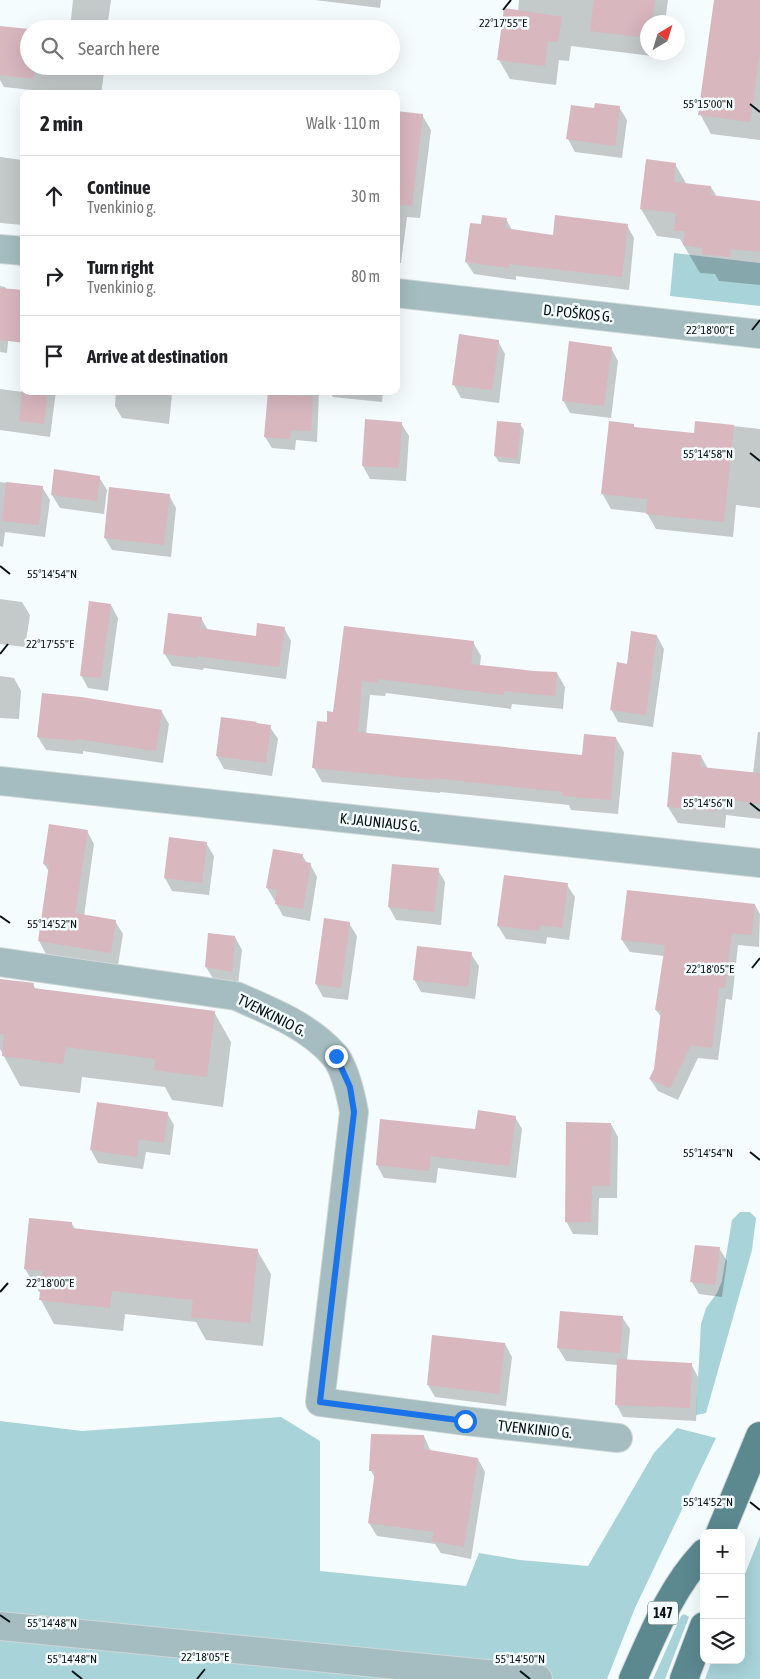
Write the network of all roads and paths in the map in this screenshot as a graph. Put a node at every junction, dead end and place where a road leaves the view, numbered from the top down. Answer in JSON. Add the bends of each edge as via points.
{"nodes":[{"id":1,"x":0,"y":249,"type":"edge"},
{"id":2,"x":20,"y":252,"type":"edge"},
{"id":3,"x":400,"y":293,"type":"edge"},
{"id":4,"x":760,"y":334,"type":"edge"},
{"id":5,"x":0,"y":781,"type":"edge"},
{"id":6,"x":760,"y":864,"type":"edge"},
{"id":7,"x":0,"y":962,"type":"edge"},
{"id":8,"x":760,"y":1436,"type":"edge"},
{"id":9,"x":618,"y":1438,"type":"dead end"},
{"id":10,"x":722,"y":1529,"type":"edge"},
{"id":11,"x":700,"y":1557,"type":"edge"},
{"id":12,"x":0,"y":1626,"type":"edge"},
{"id":13,"x":700,"y":1637,"type":"edge"},
{"id":14,"x":538,"y":1679,"type":"edge"},
{"id":15,"x":633,"y":1679,"type":"edge"},
{"id":16,"x":684,"y":1679,"type":"edge"}],
"edges":[{"from":1,"to":2,"type":"street"},
{"from":3,"to":4,"type":"street","name":"D. POŠKOS G."},
{"from":5,"to":6,"type":"street","name":"K. JAUNIAUS G."},
{"from":7,"to":9,"type":"street","name":"TVENKINIO G.","via":[[236,996],[307,1032],[336,1056],[350,1087],[354,1112],[320,1402]]},
{"from":8,"to":10,"type":"main road"},
{"from":11,"to":15,"type":"main road","number":"147","via":[[668,1601]]},
{"from":12,"to":14,"type":"street"},
{"from":13,"to":16,"type":"main road"}]}
